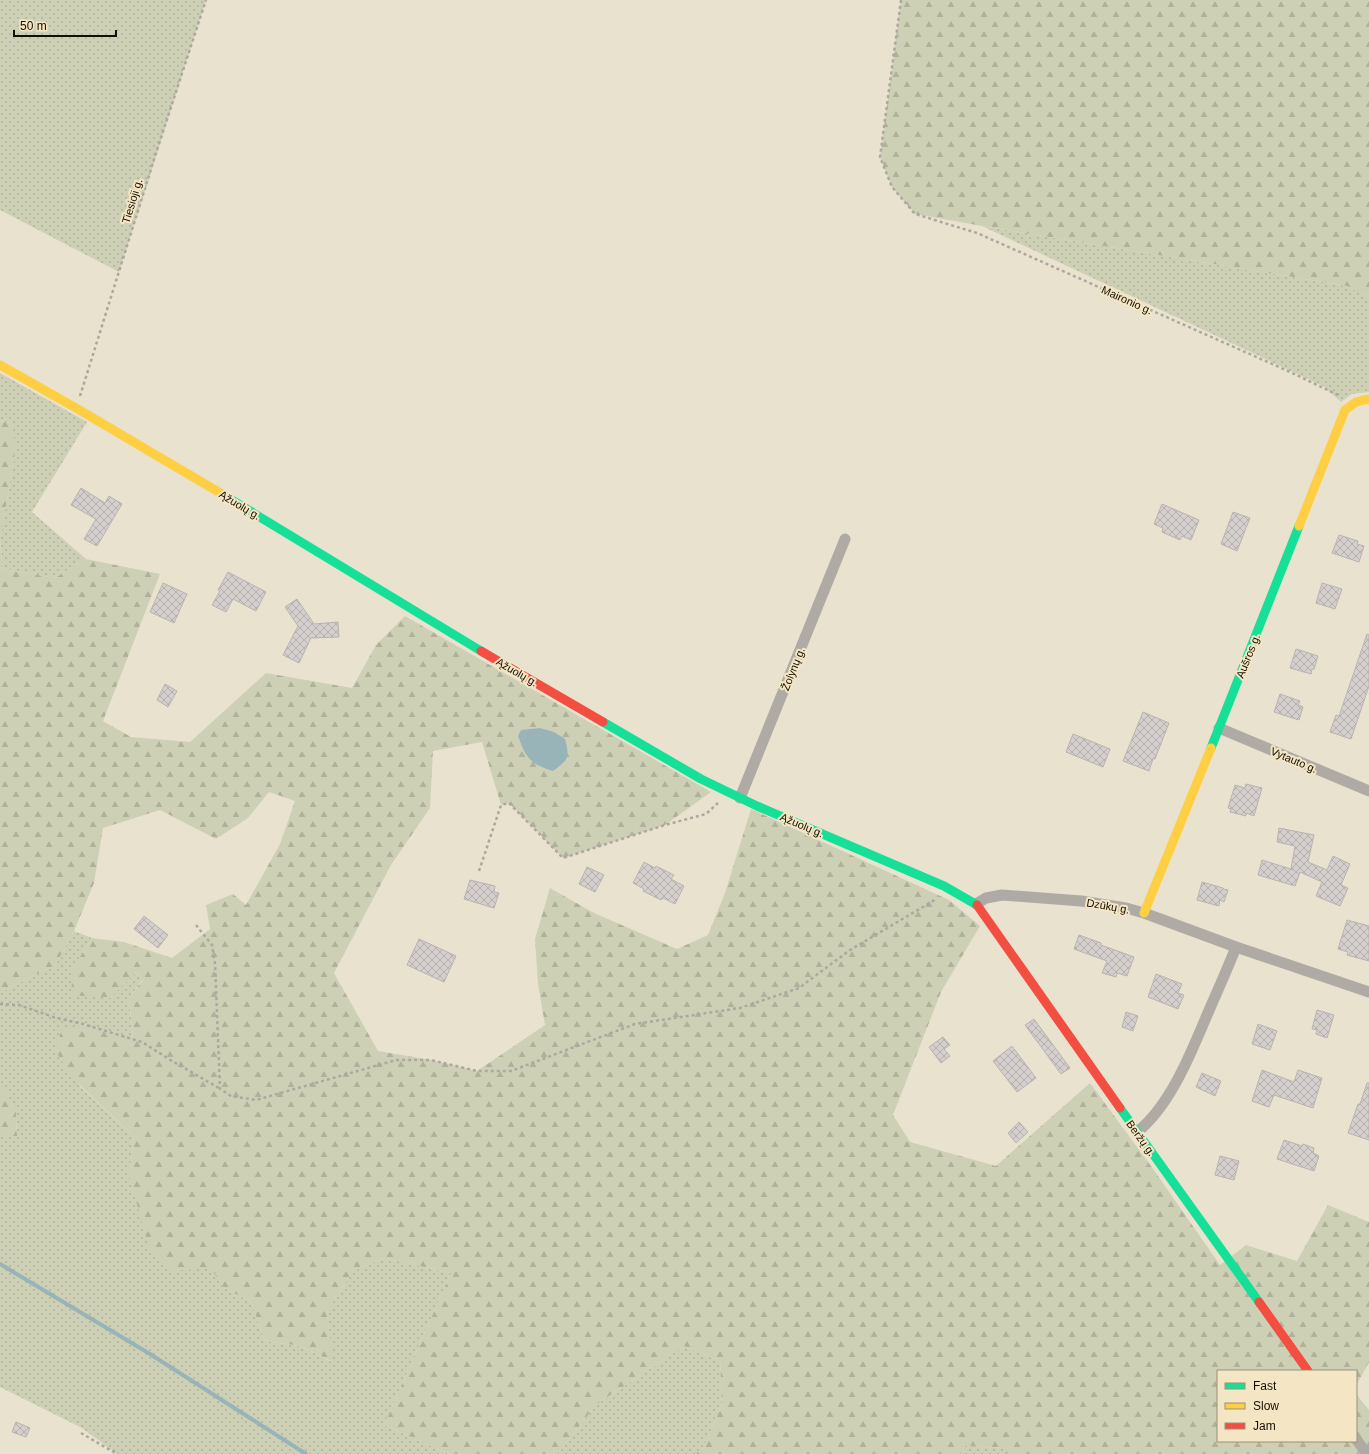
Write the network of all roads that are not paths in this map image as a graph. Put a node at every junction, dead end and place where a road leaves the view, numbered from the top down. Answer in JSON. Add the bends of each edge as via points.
{"nodes":[{"id":1,"x":0,"y":365,"type":"edge"},
{"id":2,"x":1369,"y":399,"type":"edge"},
{"id":3,"x":845,"y":539,"type":"dead end"},
{"id":4,"x":1219,"y":728,"type":"junction"},
{"id":5,"x":1369,"y":791,"type":"edge"},
{"id":6,"x":740,"y":798,"type":"junction"},
{"id":7,"x":976,"y":904,"type":"junction"},
{"id":8,"x":1144,"y":913,"type":"junction"},
{"id":9,"x":1236,"y":947,"type":"junction"},
{"id":10,"x":1369,"y":992,"type":"edge"},
{"id":11,"x":1137,"y":1132,"type":"junction"},
{"id":12,"x":1307,"y":1370,"type":"edge"},
{"id":13,"x":1357,"y":1440,"type":"edge"},
{"id":14,"x":1367,"y":1454,"type":"edge"}],
"edges":[{"from":1,"to":6,"type":"street","name":"Ąžuolų g.","via":[[251,512],[428,620],[701,779]]},
{"from":2,"to":4,"type":"street","name":"Aušros g.","via":[[1355,403],[1345,410]]},
{"from":3,"to":6,"type":"street","name":"Žolynų g."},
{"from":4,"to":5,"type":"street","name":"Vytauto g."},
{"from":4,"to":8,"type":"street","name":"Aušros g."},
{"from":6,"to":7,"type":"street","name":"Ąžuolų g.","via":[[944,886]]},
{"from":7,"to":8,"type":"street","name":"Dzūkų g.","via":[[986,898],[1002,895],[1080,901]]},
{"from":7,"to":11,"type":"street","name":"Beržų g."},
{"from":8,"to":9,"type":"street","name":"Dzūkų g."},
{"from":9,"to":10,"type":"street","name":"Dzūkų g."},
{"from":9,"to":11,"type":"street","via":[[1178,1078],[1154,1115]]},
{"from":11,"to":12,"type":"street","name":"Beržų g."},
{"from":13,"to":14,"type":"street"}]}
